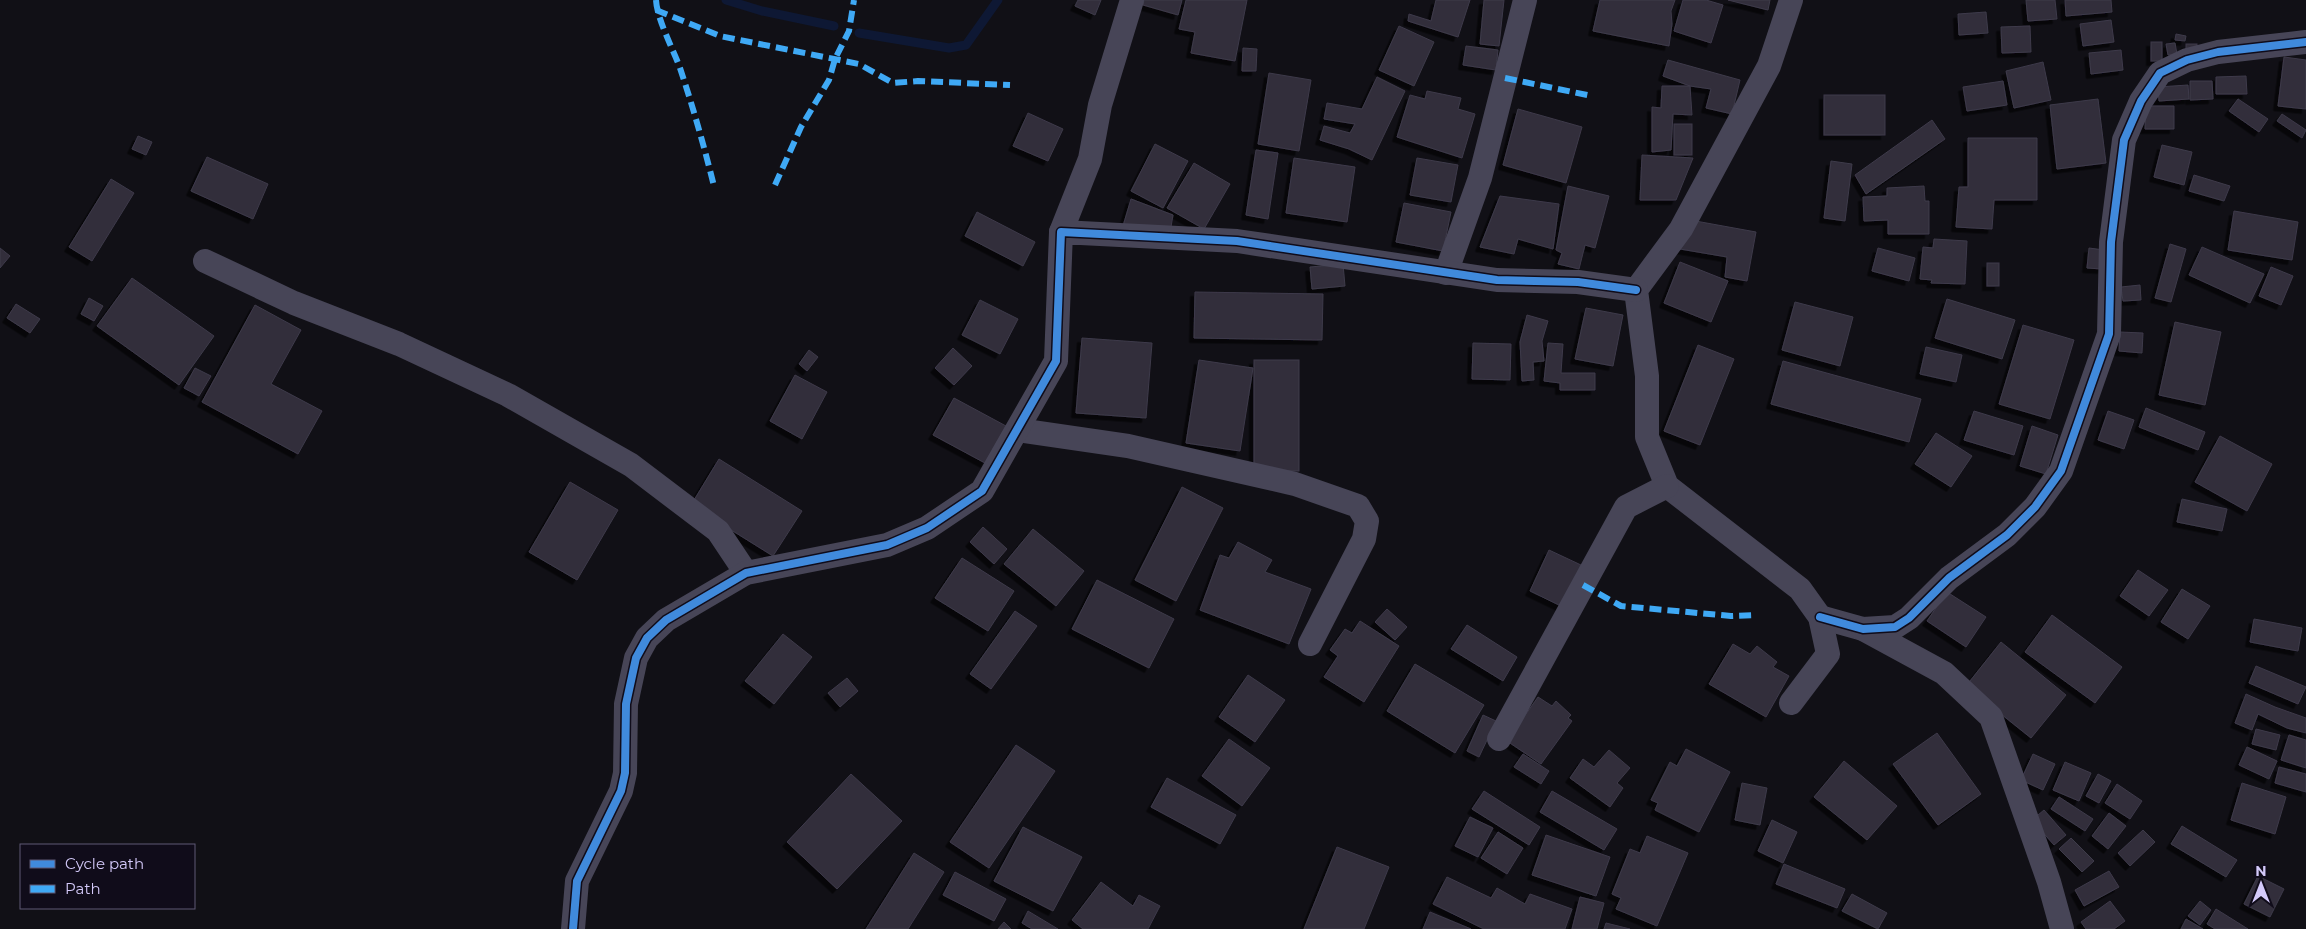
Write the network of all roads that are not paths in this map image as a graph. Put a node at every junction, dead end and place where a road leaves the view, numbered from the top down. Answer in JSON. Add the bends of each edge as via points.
{"nodes":[{"id":1,"x":1132,"y":0,"type":"edge"},
{"id":2,"x":1525,"y":0,"type":"edge"},
{"id":3,"x":1791,"y":0,"type":"edge"},
{"id":4,"x":2306,"y":42,"type":"edge"},
{"id":5,"x":1061,"y":232,"type":"junction"},
{"id":6,"x":205,"y":261,"type":"dead end"},
{"id":7,"x":1446,"y":273,"type":"junction"},
{"id":8,"x":1636,"y":290,"type":"junction"},
{"id":9,"x":1018,"y":430,"type":"junction"},
{"id":10,"x":1667,"y":486,"type":"junction"},
{"id":11,"x":746,"y":572,"type":"junction"},
{"id":12,"x":1820,"y":617,"type":"junction"},
{"id":13,"x":1863,"y":629,"type":"junction"},
{"id":14,"x":1310,"y":644,"type":"dead end"},
{"id":15,"x":1791,"y":703,"type":"dead end"},
{"id":16,"x":1499,"y":739,"type":"dead end"},
{"id":17,"x":573,"y":929,"type":"edge"},
{"id":18,"x":2062,"y":929,"type":"edge"}],
"edges":[{"from":1,"to":5,"type":"street","via":[[1100,105],[1090,159]]},
{"from":2,"to":7,"type":"street","via":[[1480,178]]},
{"from":3,"to":8,"type":"street","via":[[1769,66],[1681,229]]},
{"from":4,"to":13,"type":"street","via":[[2218,52],[2188,60],[2160,73],[2141,101],[2124,140],[2112,242],[2109,334],[2061,471],[2030,513],[1949,578],[1909,618],[1895,627]]},
{"from":5,"to":7,"type":"street","via":[[1237,241]]},
{"from":5,"to":9,"type":"street","via":[[1056,360]]},
{"from":6,"to":11,"type":"street","via":[[294,303],[399,344],[508,395],[631,465],[718,531]]},
{"from":7,"to":8,"type":"street","via":[[1497,280],[1578,282]]},
{"from":8,"to":10,"type":"street","via":[[1647,376],[1647,436]]},
{"from":9,"to":11,"type":"street","via":[[982,491],[927,528],[887,545]]},
{"from":9,"to":14,"type":"street","via":[[1128,446],[1295,484],[1358,506],[1367,521],[1364,539]]},
{"from":10,"to":12,"type":"street","via":[[1800,589]]},
{"from":10,"to":16,"type":"street","via":[[1626,507]]},
{"from":11,"to":17,"type":"street","via":[[666,620],[647,638],[636,658],[626,704],[625,773],[609,817],[576,881]]},
{"from":12,"to":13,"type":"street"},
{"from":12,"to":15,"type":"street","via":[[1828,654]]},
{"from":13,"to":18,"type":"street","via":[[1944,673],[1991,717],[2049,882]]}]}
